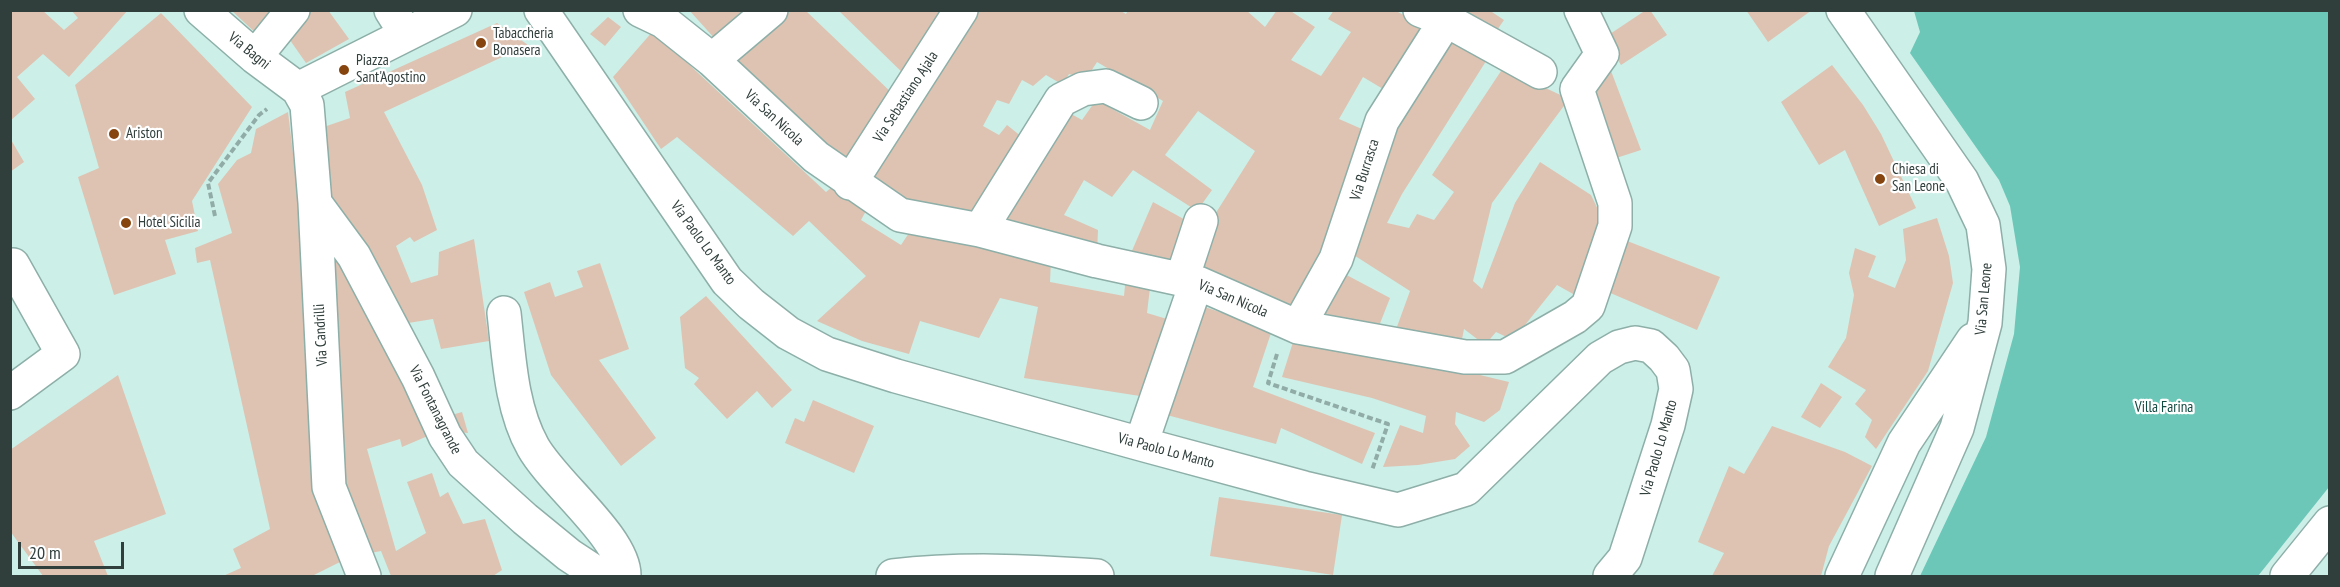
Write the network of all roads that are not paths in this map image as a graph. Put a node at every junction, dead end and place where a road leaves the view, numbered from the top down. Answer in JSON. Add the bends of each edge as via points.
{"nodes":[{"id":1,"x":201,"y":10,"type":"edge"},
{"id":2,"x":293,"y":10,"type":"edge"},
{"id":3,"x":455,"y":10,"type":"edge"},
{"id":4,"x":541,"y":10,"type":"edge"},
{"id":5,"x":640,"y":10,"type":"edge"},
{"id":6,"x":771,"y":10,"type":"edge"},
{"id":7,"x":961,"y":10,"type":"edge"},
{"id":8,"x":1581,"y":10,"type":"edge"},
{"id":9,"x":1843,"y":10,"type":"edge"},
{"id":10,"x":1433,"y":15,"type":"edge"},
{"id":11,"x":398,"y":22,"type":"edge"},
{"id":12,"x":255,"y":57,"type":"junction"},
{"id":13,"x":712,"y":60,"type":"junction"},
{"id":14,"x":1540,"y":72,"type":"dead end"},
{"id":15,"x":298,"y":89,"type":"junction"},
{"id":16,"x":1141,"y":103,"type":"dead end"},
{"id":17,"x":850,"y":183,"type":"junction"},
{"id":18,"x":315,"y":203,"type":"junction"},
{"id":19,"x":1201,"y":221,"type":"dead end"},
{"id":20,"x":980,"y":230,"type":"junction"},
{"id":21,"x":10,"y":266,"type":"edge"},
{"id":22,"x":1187,"y":288,"type":"junction"},
{"id":23,"x":504,"y":313,"type":"dead end"},
{"id":24,"x":1985,"y":323,"type":"junction"},
{"id":25,"x":1293,"y":325,"type":"junction"},
{"id":26,"x":10,"y":393,"type":"edge"},
{"id":27,"x":1141,"y":444,"type":"junction"},
{"id":28,"x":2330,"y":523,"type":"edge"},
{"id":29,"x":364,"y":576,"type":"edge"},
{"id":30,"x":601,"y":576,"type":"edge"},
{"id":31,"x":624,"y":576,"type":"edge"},
{"id":32,"x":893,"y":576,"type":"edge"},
{"id":33,"x":1097,"y":576,"type":"edge"},
{"id":34,"x":1610,"y":576,"type":"edge"},
{"id":35,"x":1842,"y":576,"type":"edge"},
{"id":36,"x":1892,"y":576,"type":"edge"},
{"id":37,"x":2287,"y":576,"type":"edge"}],
"edges":[{"from":1,"to":12,"type":"street","name":"Via Bagni"},
{"from":2,"to":12,"type":"street"},
{"from":3,"to":11,"type":"street"},
{"from":4,"to":27,"type":"street","name":"Via Paolo Lo Manto","via":[[728,281],[788,333],[827,354],[876,370]]},
{"from":5,"to":13,"type":"street","name":"Via San Nicola","via":[[663,21]]},
{"from":6,"to":13,"type":"street"},
{"from":7,"to":17,"type":"street","name":"Via Sebastiano Ajala"},
{"from":8,"to":25,"type":"street","name":"Via San Nicola","via":[[1602,54],[1577,89],[1615,203],[1615,226],[1588,306],[1505,357],[1465,357]]},
{"from":9,"to":24,"type":"street","name":"Via San Leone","via":[[1962,181],[1983,225],[1989,269]]},
{"from":10,"to":14,"type":"street"},
{"from":10,"to":25,"type":"street","name":"Via Burrasca","via":[[1382,121],[1336,260]]},
{"from":11,"to":15,"type":"street"},
{"from":12,"to":15,"type":"street","name":"Via Bagni"},
{"from":13,"to":17,"type":"street","name":"Via San Nicola","via":[[816,157]]},
{"from":15,"to":18,"type":"street","name":"Via Candrilli","via":[[307,105]]},
{"from":16,"to":20,"type":"street","via":[[1106,86],[1083,90],[1061,100]]},
{"from":17,"to":20,"type":"street","name":"Via San Nicola","via":[[900,215]]},
{"from":18,"to":29,"type":"street","name":"Via Candrilli","via":[[328,486]]},
{"from":18,"to":30,"type":"street","name":"Via Fontanagrande","via":[[354,256],[445,436],[463,463],[525,519]]},
{"from":19,"to":22,"type":"street"},
{"from":20,"to":22,"type":"street","name":"Via San Nicola"},
{"from":21,"to":26,"type":"street","via":[[13,265],[63,354]]},
{"from":22,"to":25,"type":"street","name":"Via San Nicola","via":[[1198,282]]},
{"from":22,"to":27,"type":"street"},
{"from":23,"to":31,"type":"street","via":[[514,389],[532,446],[604,532],[618,552]]},
{"from":24,"to":35,"type":"street","via":[[1904,443]]},
{"from":24,"to":36,"type":"street","name":"Via San Leone","via":[[1957,428]]},
{"from":27,"to":34,"type":"street","name":"Via Paolo Lo Manto","via":[[1398,510],[1466,489],[1600,358],[1635,343],[1651,346],[1673,370],[1676,389],[1625,558]]},
{"from":28,"to":37,"type":"street"},
{"from":32,"to":33,"type":"street","via":[[1007,571]]}]}
